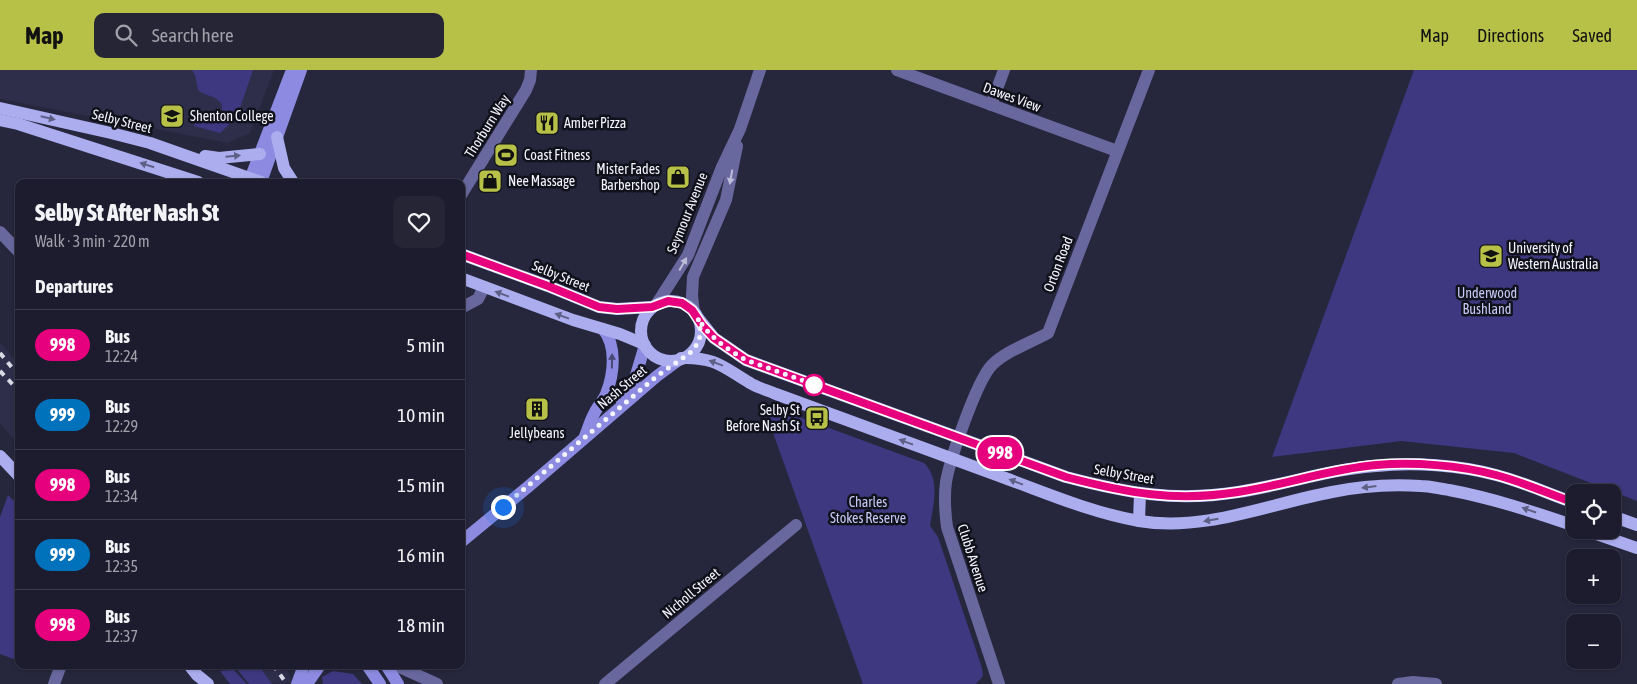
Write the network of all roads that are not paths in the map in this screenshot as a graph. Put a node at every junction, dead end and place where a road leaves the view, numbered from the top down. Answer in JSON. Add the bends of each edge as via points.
{"nodes":[{"id":1,"x":292,"y":70,"type":"edge"},
{"id":2,"x":301,"y":70,"type":"edge"},
{"id":3,"x":532,"y":70,"type":"edge"},
{"id":4,"x":760,"y":70,"type":"edge"},
{"id":5,"x":898,"y":70,"type":"edge"},
{"id":6,"x":1004,"y":70,"type":"edge"},
{"id":7,"x":1149,"y":70,"type":"edge"},
{"id":8,"x":991,"y":105,"type":"junction"},
{"id":9,"x":0,"y":108,"type":"edge"},
{"id":10,"x":0,"y":120,"type":"edge"},
{"id":11,"x":740,"y":129,"type":"junction"},
{"id":12,"x":277,"y":137,"type":"junction"},
{"id":13,"x":172,"y":150,"type":"junction"},
{"id":14,"x":1117,"y":151,"type":"junction"},
{"id":15,"x":260,"y":154,"type":"junction"},
{"id":16,"x":189,"y":179,"type":"edge"},
{"id":17,"x":248,"y":179,"type":"edge"},
{"id":18,"x":256,"y":179,"type":"edge"},
{"id":19,"x":257,"y":179,"type":"edge"},
{"id":20,"x":291,"y":179,"type":"edge"},
{"id":21,"x":465,"y":189,"type":"edge"},
{"id":22,"x":0,"y":232,"type":"edge"},
{"id":23,"x":15,"y":248,"type":"edge"},
{"id":24,"x":465,"y":255,"type":"edge"},
{"id":25,"x":465,"y":280,"type":"edge"},
{"id":26,"x":484,"y":287,"type":"junction"},
{"id":27,"x":465,"y":306,"type":"edge"},
{"id":28,"x":654,"y":306,"type":"junction"},
{"id":29,"x":696,"y":315,"type":"junction"},
{"id":30,"x":603,"y":329,"type":"junction"},
{"id":31,"x":644,"y":345,"type":"junction"},
{"id":32,"x":680,"y":359,"type":"junction"},
{"id":33,"x":960,"y":438,"type":"junction"},
{"id":34,"x":584,"y":439,"type":"junction"},
{"id":35,"x":0,"y":456,"type":"edge"},
{"id":36,"x":951,"y":459,"type":"junction"},
{"id":37,"x":15,"y":472,"type":"edge"},
{"id":38,"x":1140,"y":494,"type":"junction"},
{"id":39,"x":1566,"y":500,"type":"edge"},
{"id":40,"x":1621,"y":519,"type":"edge"},
{"id":41,"x":1139,"y":521,"type":"junction"},
{"id":42,"x":1566,"y":523,"type":"edge"},
{"id":43,"x":1637,"y":525,"type":"edge"},
{"id":44,"x":796,"y":526,"type":"dead end"},
{"id":45,"x":465,"y":539,"type":"edge"},
{"id":46,"x":1611,"y":539,"type":"edge"},
{"id":47,"x":1637,"y":548,"type":"edge"},
{"id":48,"x":60,"y":669,"type":"edge"},
{"id":49,"x":303,"y":669,"type":"edge"},
{"id":50,"x":317,"y":669,"type":"edge"},
{"id":51,"x":369,"y":669,"type":"edge"},
{"id":52,"x":389,"y":669,"type":"edge"},
{"id":53,"x":404,"y":669,"type":"edge"},
{"id":54,"x":195,"y":675,"type":"edge"},
{"id":55,"x":54,"y":684,"type":"edge"},
{"id":56,"x":208,"y":684,"type":"edge"},
{"id":57,"x":297,"y":684,"type":"edge"},
{"id":58,"x":306,"y":684,"type":"edge"},
{"id":59,"x":380,"y":684,"type":"edge"},
{"id":60,"x":398,"y":684,"type":"edge"},
{"id":61,"x":437,"y":684,"type":"edge"},
{"id":62,"x":605,"y":684,"type":"edge"},
{"id":63,"x":999,"y":684,"type":"edge"},
{"id":64,"x":1398,"y":684,"type":"edge"},
{"id":65,"x":1434,"y":684,"type":"edge"}],
"edges":[{"from":1,"to":15,"type":"main road"},
{"from":2,"to":12,"type":"main road"},
{"from":3,"to":21,"type":"street","name":"Thorburn Way","via":[[526,90]]},
{"from":4,"to":11,"type":"street","name":"Seymour Avenue"},
{"from":5,"to":8,"type":"street","name":"Dawes View"},
{"from":6,"to":8,"type":"street"},
{"from":7,"to":14,"type":"street","name":"Orton Road"},
{"from":8,"to":14,"type":"street","name":"Dawes View"},
{"from":9,"to":13,"type":"main road","name":"Selby Street","one_way":true},
{"from":16,"to":10,"type":"main road","one_way":true},
{"from":28,"to":11,"type":"street","name":"Seymour Avenue","one_way":true,"via":[[688,255]]},
{"from":11,"to":29,"type":"street","name":"Seymour Avenue","one_way":true,"via":[[726,200],[694,277],[692,296]]},
{"from":12,"to":19,"type":"main road"},
{"from":12,"to":20,"type":"main road","via":[[284,168]]},
{"from":13,"to":15,"type":"main road","one_way":true,"via":[[219,158]]},
{"from":13,"to":17,"type":"main road","name":"Selby Street"},
{"from":14,"to":33,"type":"street","name":"Orton Road","via":[[1048,333],[1002,357],[989,368]]},
{"from":15,"to":18,"type":"main road"},
{"from":22,"to":23,"type":"street"},
{"from":24,"to":28,"type":"main road","name":"Selby Street","via":[[599,307]]},
{"from":25,"to":26,"type":"main road"},
{"from":26,"to":27,"type":"street","via":[[478,299]]},
{"from":30,"to":26,"type":"main road","one_way":true},
{"from":28,"to":29,"type":"main road","via":[[677,301]]},
{"from":28,"to":31,"type":"main road","via":[[644,316],[641,334]]},
{"from":29,"to":32,"type":"main road","via":[[700,329],[698,343]]},
{"from":29,"to":33,"type":"main road","name":"Selby Street","via":[[714,338],[746,360]]},
{"from":30,"to":31,"type":"main road"},
{"from":34,"to":30,"type":"main road","one_way":true,"via":[[611,379],[612,345]]},
{"from":31,"to":32,"type":"main road","via":[[659,358]]},
{"from":31,"to":34,"type":"main road","name":"Nash Street","via":[[631,387]]},
{"from":32,"to":34,"type":"main road","name":"Nash Street"},
{"from":36,"to":32,"type":"main road","one_way":true,"via":[[754,385],[716,363],[698,358]]},
{"from":33,"to":36,"type":"street","name":"Clubb Avenue"},
{"from":33,"to":38,"type":"main road","name":"Selby Street","via":[[1066,477]]},
{"from":34,"to":45,"type":"main road","name":"Nash Street"},
{"from":35,"to":37,"type":"main road"},
{"from":41,"to":36,"type":"main road","one_way":true,"via":[[1062,500]]},
{"from":36,"to":63,"type":"street","name":"Clubb Avenue","via":[[945,492],[947,527]]},
{"from":38,"to":39,"type":"main road","name":"Selby Street","via":[[1202,496],[1239,492],[1330,472],[1408,465],[1440,466],[1496,475]]},
{"from":38,"to":41,"type":"main road"},
{"from":40,"to":43,"type":"main road"},
{"from":42,"to":41,"type":"main road","one_way":true,"via":[[1524,508],[1422,486],[1334,491],[1198,522]]},
{"from":44,"to":62,"type":"street","name":"Nicholl Street"},
{"from":46,"to":47,"type":"main road"},
{"from":48,"to":55,"type":"street"},
{"from":49,"to":57,"type":"main road"},
{"from":50,"to":58,"type":"main road"},
{"from":51,"to":59,"type":"main road"},
{"from":52,"to":60,"type":"main road"},
{"from":53,"to":61,"type":"street"},
{"from":54,"to":56,"type":"main road"},
{"from":64,"to":65,"type":"street"}]}
